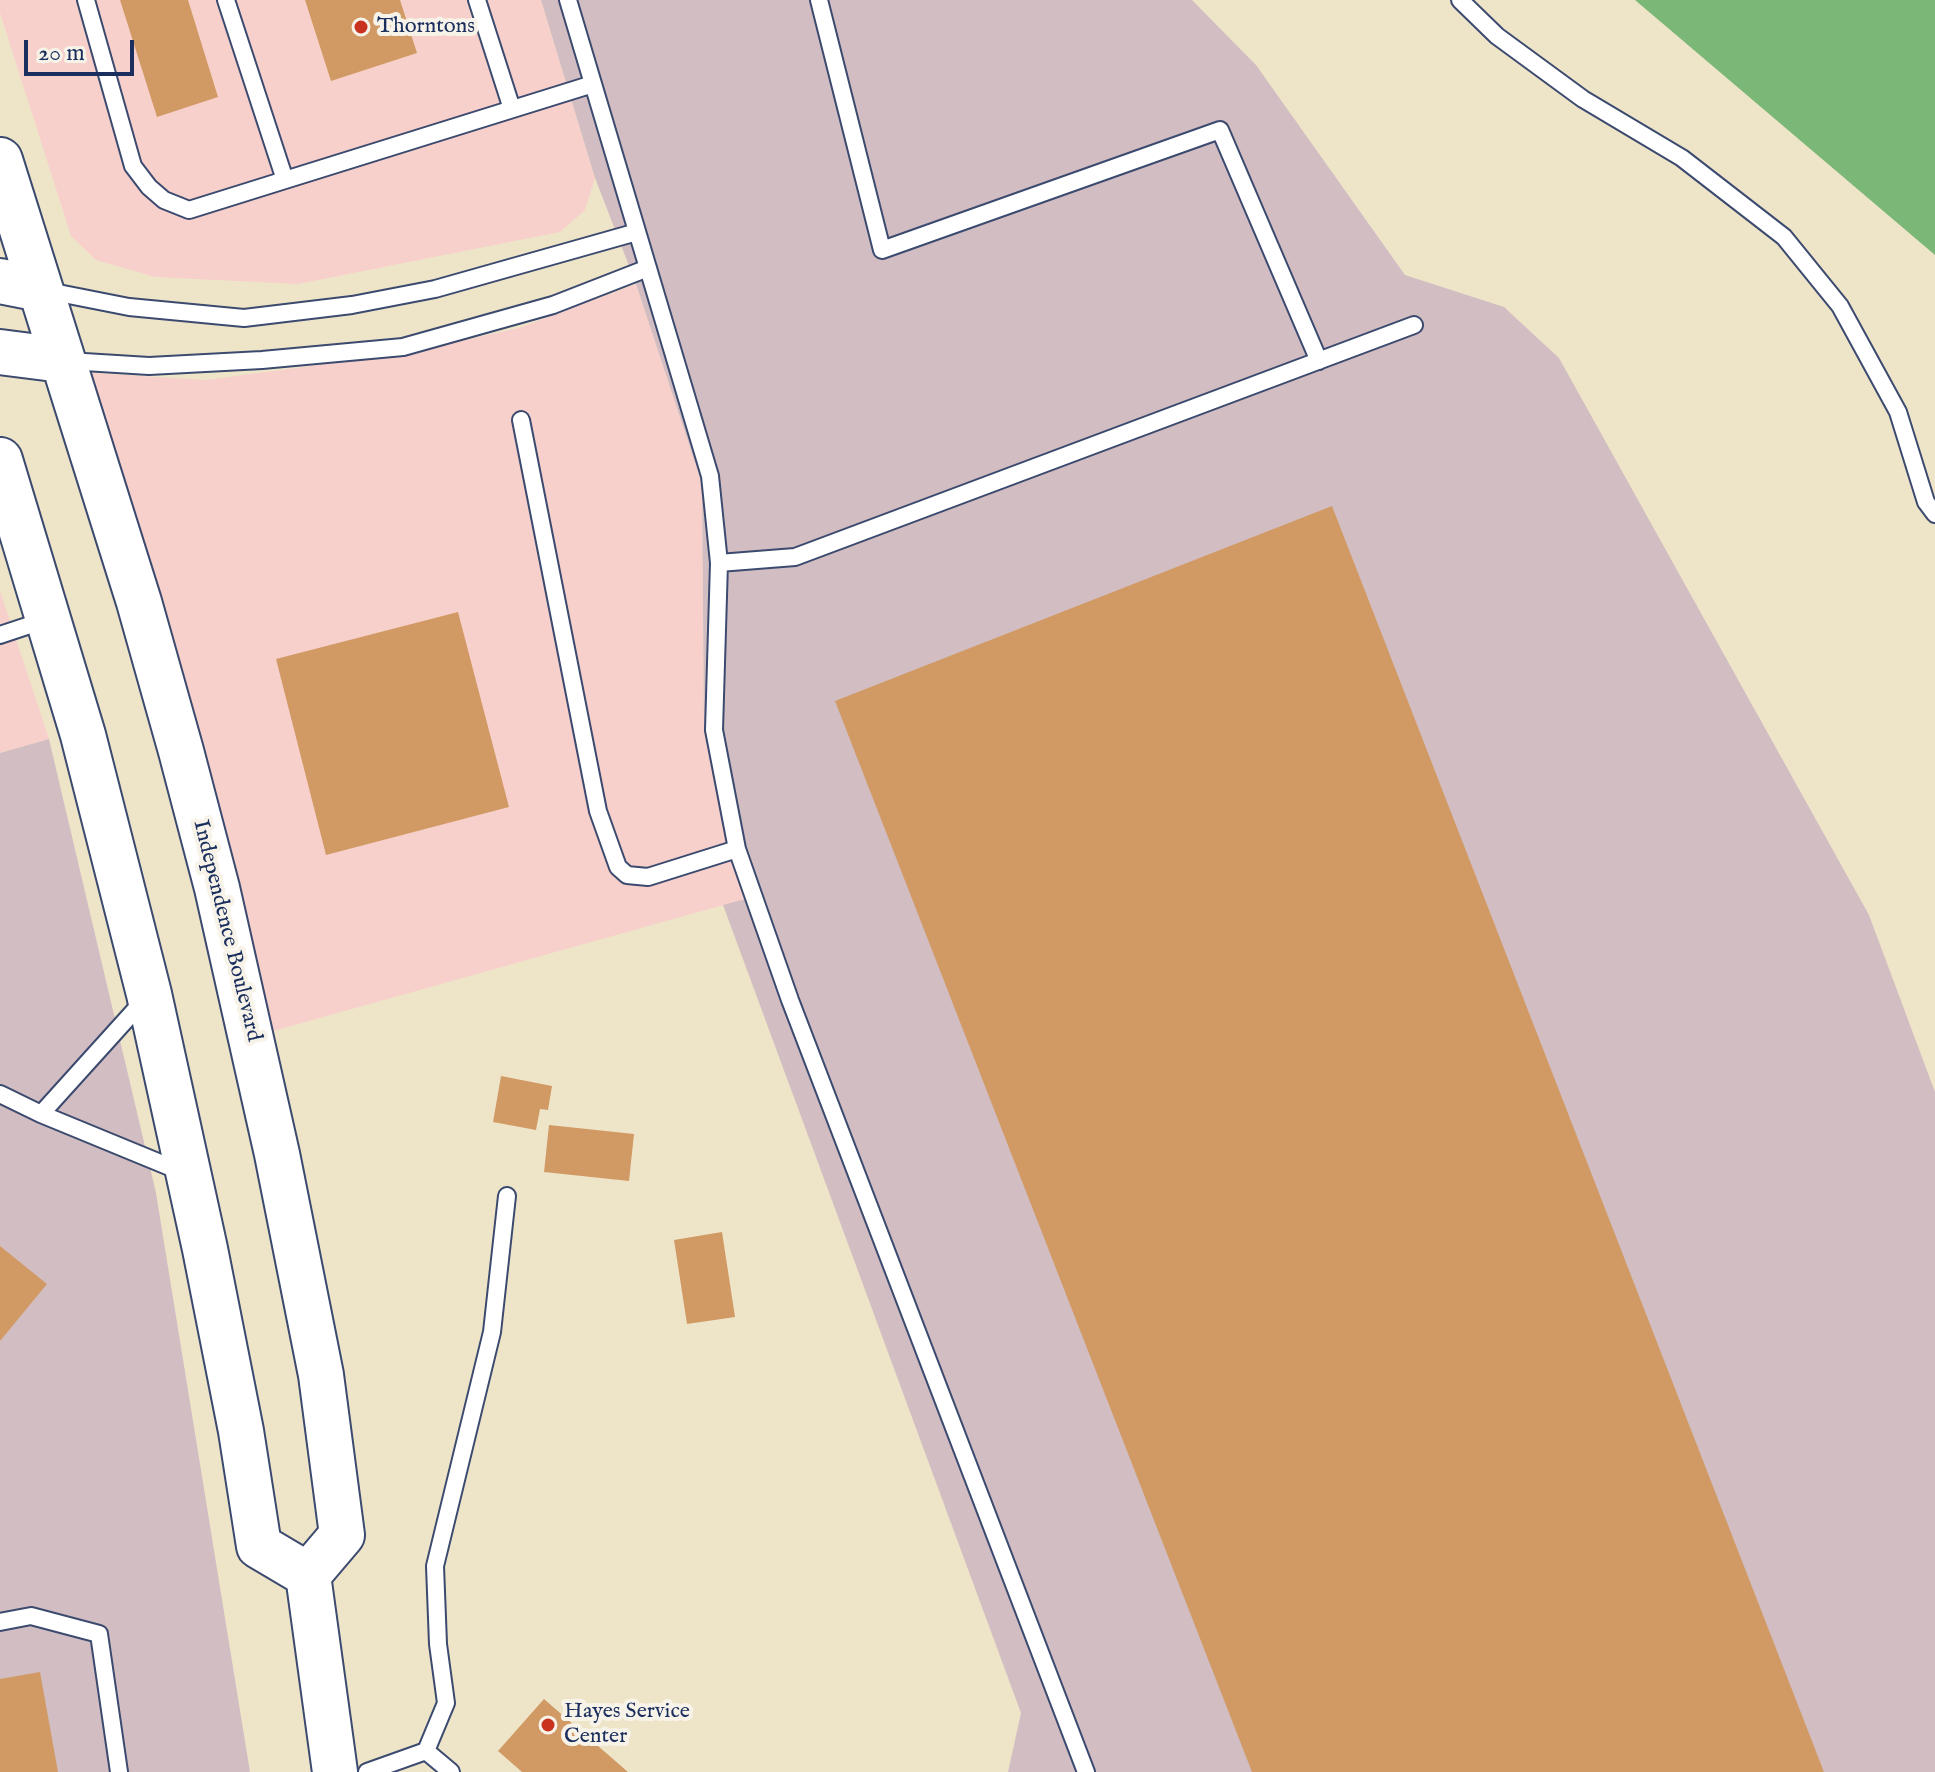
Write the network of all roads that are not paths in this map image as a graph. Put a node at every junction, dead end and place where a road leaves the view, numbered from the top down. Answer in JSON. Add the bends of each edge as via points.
{"nodes":[{"id":1,"x":86,"y":0,"type":"edge"},
{"id":2,"x":226,"y":0,"type":"edge"},
{"id":3,"x":477,"y":0,"type":"edge"},
{"id":4,"x":568,"y":0,"type":"edge"},
{"id":5,"x":819,"y":0,"type":"edge"},
{"id":6,"x":1460,"y":0,"type":"edge"},
{"id":7,"x":593,"y":84,"type":"junction"},
{"id":8,"x":512,"y":109,"type":"junction"},
{"id":9,"x":0,"y":160,"type":"edge"},
{"id":10,"x":285,"y":180,"type":"junction"},
{"id":11,"x":637,"y":232,"type":"junction"},
{"id":12,"x":648,"y":268,"type":"junction"},
{"id":13,"x":20,"y":285,"type":"edge"},
{"id":14,"x":1414,"y":325,"type":"dead end"},
{"id":15,"x":0,"y":352,"type":"edge"},
{"id":16,"x":62,"y":360,"type":"junction"},
{"id":17,"x":1319,"y":361,"type":"junction"},
{"id":18,"x":521,"y":420,"type":"dead end"},
{"id":19,"x":0,"y":460,"type":"edge"},
{"id":20,"x":1935,"y":514,"type":"edge"},
{"id":21,"x":719,"y":563,"type":"junction"},
{"id":22,"x":49,"y":619,"type":"junction"},
{"id":23,"x":0,"y":635,"type":"edge"},
{"id":24,"x":737,"y":849,"type":"junction"},
{"id":25,"x":149,"y":994,"type":"junction"},
{"id":26,"x":0,"y":1094,"type":"edge"},
{"id":27,"x":41,"y":1114,"type":"junction"},
{"id":28,"x":189,"y":1175,"type":"junction"},
{"id":29,"x":507,"y":1196,"type":"dead end"},
{"id":30,"x":308,"y":1575,"type":"junction"},
{"id":31,"x":0,"y":1622,"type":"edge"},
{"id":32,"x":426,"y":1751,"type":"junction"},
{"id":33,"x":119,"y":1772,"type":"edge"},
{"id":34,"x":335,"y":1772,"type":"edge"},
{"id":35,"x":367,"y":1772,"type":"edge"},
{"id":36,"x":451,"y":1772,"type":"edge"},
{"id":37,"x":1086,"y":1772,"type":"edge"}],
"edges":[{"from":1,"to":10,"type":"lane","via":[[133,166],[149,187],[189,210]]},
{"from":2,"to":10,"type":"lane"},
{"from":3,"to":8,"type":"lane"},
{"from":4,"to":7,"type":"lane"},
{"from":5,"to":17,"type":"lane","via":[[882,250],[1220,130]]},
{"from":6,"to":20,"type":"lane","via":[[1497,36],[1583,99],[1682,158],[1784,237],[1840,306],[1898,412],[1926,502]]},
{"from":7,"to":8,"type":"lane"},
{"from":7,"to":11,"type":"lane"},
{"from":8,"to":10,"type":"lane"},
{"from":9,"to":13,"type":"main road","name":"Independence Boulevard"},
{"from":11,"to":12,"type":"lane"},
{"from":11,"to":13,"type":"lane","via":[[435,289],[244,318],[129,307]]},
{"from":12,"to":16,"type":"lane","via":[[553,305],[403,347],[149,366]]},
{"from":12,"to":21,"type":"lane","via":[[710,476]]},
{"from":13,"to":16,"type":"main road","name":"Independence Boulevard"},
{"from":14,"to":17,"type":"lane"},
{"from":15,"to":16,"type":"main road"},
{"from":16,"to":30,"type":"main road","name":"Independence Boulevard","via":[[181,751],[274,1139],[321,1375],[342,1535]]},
{"from":17,"to":21,"type":"lane","via":[[795,557]]},
{"from":18,"to":24,"type":"lane","via":[[598,811],[618,867],[627,875],[648,877]]},
{"from":19,"to":22,"type":"main road"},
{"from":21,"to":24,"type":"lane","via":[[714,730]]},
{"from":22,"to":23,"type":"lane"},
{"from":22,"to":25,"type":"main road"},
{"from":24,"to":37,"type":"lane"},
{"from":25,"to":27,"type":"lane"},
{"from":25,"to":28,"type":"main road"},
{"from":26,"to":27,"type":"lane"},
{"from":27,"to":28,"type":"lane"},
{"from":28,"to":30,"type":"main road","via":[[259,1546]]},
{"from":29,"to":32,"type":"lane","via":[[492,1332],[435,1566],[446,1703]]},
{"from":30,"to":34,"type":"main road"},
{"from":31,"to":33,"type":"lane","via":[[31,1616],[99,1634]]},
{"from":32,"to":35,"type":"lane"},
{"from":32,"to":36,"type":"lane"}]}
